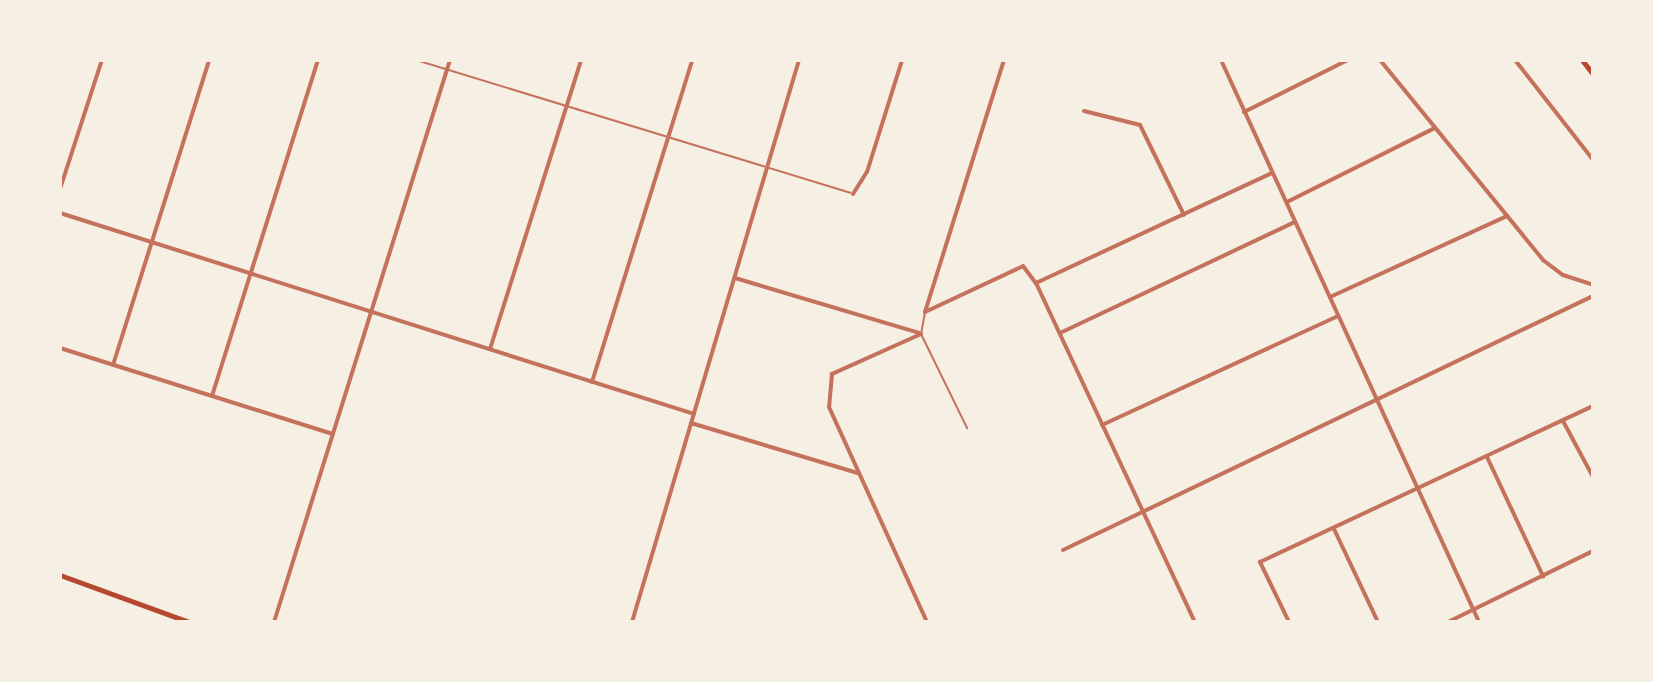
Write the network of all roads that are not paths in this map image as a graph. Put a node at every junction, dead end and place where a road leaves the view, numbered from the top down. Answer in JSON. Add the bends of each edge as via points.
{"nodes":[{"id":1,"x":102,"y":60,"type":"edge"},
{"id":2,"x":209,"y":60,"type":"edge"},
{"id":3,"x":318,"y":60,"type":"edge"},
{"id":4,"x":416,"y":60,"type":"edge"},
{"id":5,"x":450,"y":60,"type":"edge"},
{"id":6,"x":581,"y":60,"type":"edge"},
{"id":7,"x":692,"y":60,"type":"edge"},
{"id":8,"x":799,"y":60,"type":"edge"},
{"id":9,"x":902,"y":60,"type":"edge"},
{"id":10,"x":1004,"y":60,"type":"edge"},
{"id":11,"x":1221,"y":60,"type":"edge"},
{"id":12,"x":1348,"y":60,"type":"edge"},
{"id":13,"x":1380,"y":60,"type":"edge"},
{"id":14,"x":1515,"y":60,"type":"edge"},
{"id":15,"x":1582,"y":60,"type":"edge"},
{"id":16,"x":446,"y":70,"type":"junction"},
{"id":17,"x":1593,"y":74,"type":"edge"},
{"id":18,"x":566,"y":108,"type":"junction"},
{"id":19,"x":1084,"y":111,"type":"dead end"},
{"id":20,"x":1244,"y":112,"type":"junction"},
{"id":21,"x":1435,"y":128,"type":"junction"},
{"id":22,"x":668,"y":137,"type":"junction"},
{"id":23,"x":1593,"y":160,"type":"edge"},
{"id":24,"x":767,"y":168,"type":"junction"},
{"id":25,"x":1272,"y":173,"type":"junction"},
{"id":26,"x":60,"y":189,"type":"edge"},
{"id":27,"x":853,"y":194,"type":"joint"},
{"id":28,"x":1286,"y":202,"type":"junction"},
{"id":29,"x":60,"y":213,"type":"edge"},
{"id":30,"x":1184,"y":215,"type":"junction"},
{"id":31,"x":1507,"y":216,"type":"junction"},
{"id":32,"x":1295,"y":222,"type":"junction"},
{"id":33,"x":152,"y":242,"type":"junction"},
{"id":34,"x":252,"y":274,"type":"junction"},
{"id":35,"x":735,"y":278,"type":"junction"},
{"id":36,"x":1036,"y":283,"type":"junction"},
{"id":37,"x":1593,"y":285,"type":"edge"},
{"id":38,"x":1593,"y":296,"type":"edge"},
{"id":39,"x":1330,"y":297,"type":"junction"},
{"id":40,"x":371,"y":311,"type":"junction"},
{"id":41,"x":925,"y":312,"type":"junction"},
{"id":42,"x":1338,"y":316,"type":"junction"},
{"id":43,"x":1060,"y":333,"type":"junction"},
{"id":44,"x":921,"y":334,"type":"junction"},
{"id":45,"x":60,"y":348,"type":"edge"},
{"id":46,"x":490,"y":349,"type":"junction"},
{"id":47,"x":113,"y":365,"type":"junction"},
{"id":48,"x":592,"y":382,"type":"junction"},
{"id":49,"x":212,"y":396,"type":"junction"},
{"id":50,"x":1377,"y":400,"type":"junction"},
{"id":51,"x":1593,"y":406,"type":"edge"},
{"id":52,"x":694,"y":414,"type":"junction"},
{"id":53,"x":1563,"y":421,"type":"junction"},
{"id":54,"x":691,"y":423,"type":"junction"},
{"id":55,"x":1102,"y":425,"type":"junction"},
{"id":56,"x":967,"y":428,"type":"dead end"},
{"id":57,"x":333,"y":434,"type":"junction"},
{"id":58,"x":1487,"y":457,"type":"junction"},
{"id":59,"x":858,"y":473,"type":"junction"},
{"id":60,"x":1593,"y":477,"type":"edge"},
{"id":61,"x":1418,"y":490,"type":"junction"},
{"id":62,"x":1143,"y":511,"type":"junction"},
{"id":63,"x":1334,"y":529,"type":"junction"},
{"id":64,"x":1063,"y":550,"type":"dead end"},
{"id":65,"x":1593,"y":551,"type":"edge"},
{"id":66,"x":60,"y":575,"type":"edge"},
{"id":67,"x":1543,"y":576,"type":"junction"},
{"id":68,"x":1474,"y":610,"type":"junction"},
{"id":69,"x":189,"y":622,"type":"edge"},
{"id":70,"x":274,"y":622,"type":"edge"},
{"id":71,"x":632,"y":622,"type":"edge"},
{"id":72,"x":927,"y":622,"type":"edge"},
{"id":73,"x":1195,"y":622,"type":"edge"},
{"id":74,"x":1289,"y":622,"type":"edge"},
{"id":75,"x":1378,"y":622,"type":"edge"},
{"id":76,"x":1448,"y":622,"type":"edge"},
{"id":77,"x":1479,"y":622,"type":"edge"}],
"edges":[{"from":1,"to":26,"type":"street"},
{"from":2,"to":33,"type":"street"},
{"from":3,"to":34,"type":"street"},
{"from":4,"to":16,"type":"lane"},
{"from":5,"to":16,"type":"street"},
{"from":6,"to":18,"type":"street"},
{"from":7,"to":22,"type":"street"},
{"from":8,"to":24,"type":"street"},
{"from":9,"to":27,"type":"street","via":[[867,172]]},
{"from":10,"to":41,"type":"street"},
{"from":11,"to":20,"type":"street"},
{"from":12,"to":20,"type":"street"},
{"from":13,"to":21,"type":"street"},
{"from":14,"to":23,"type":"street"},
{"from":15,"to":17,"type":"main road"},
{"from":16,"to":18,"type":"lane"},
{"from":16,"to":40,"type":"street"},
{"from":18,"to":22,"type":"lane"},
{"from":18,"to":46,"type":"street"},
{"from":19,"to":30,"type":"street","via":[[1140,125]]},
{"from":20,"to":25,"type":"street"},
{"from":21,"to":28,"type":"street"},
{"from":21,"to":31,"type":"street"},
{"from":22,"to":24,"type":"lane"},
{"from":22,"to":48,"type":"street"},
{"from":24,"to":27,"type":"lane"},
{"from":24,"to":35,"type":"street"},
{"from":25,"to":28,"type":"street"},
{"from":25,"to":30,"type":"street"},
{"from":28,"to":32,"type":"street"},
{"from":29,"to":33,"type":"street"},
{"from":30,"to":36,"type":"street"},
{"from":31,"to":37,"type":"street","via":[[1552,268]]},
{"from":31,"to":39,"type":"street"},
{"from":32,"to":39,"type":"street"},
{"from":32,"to":43,"type":"street"},
{"from":33,"to":34,"type":"street"},
{"from":33,"to":47,"type":"street"},
{"from":34,"to":40,"type":"street"},
{"from":34,"to":49,"type":"street"},
{"from":35,"to":44,"type":"street"},
{"from":35,"to":52,"type":"street"},
{"from":36,"to":41,"type":"street","via":[[1023,266]]},
{"from":36,"to":43,"type":"street"},
{"from":38,"to":50,"type":"street"},
{"from":39,"to":42,"type":"street"},
{"from":40,"to":46,"type":"street"},
{"from":40,"to":57,"type":"street"},
{"from":41,"to":44,"type":"lane"},
{"from":42,"to":50,"type":"street"},
{"from":42,"to":55,"type":"street"},
{"from":43,"to":55,"type":"street"},
{"from":44,"to":56,"type":"lane"},
{"from":44,"to":59,"type":"street","via":[[832,374],[829,407]]},
{"from":45,"to":47,"type":"street"},
{"from":46,"to":48,"type":"street"},
{"from":47,"to":49,"type":"street"},
{"from":48,"to":52,"type":"street"},
{"from":49,"to":57,"type":"street"},
{"from":50,"to":61,"type":"street"},
{"from":50,"to":62,"type":"street"},
{"from":51,"to":53,"type":"street"},
{"from":52,"to":54,"type":"street"},
{"from":53,"to":58,"type":"street"},
{"from":53,"to":60,"type":"street"},
{"from":54,"to":59,"type":"street"},
{"from":54,"to":71,"type":"street"},
{"from":55,"to":62,"type":"street"},
{"from":57,"to":70,"type":"street"},
{"from":58,"to":61,"type":"street"},
{"from":58,"to":67,"type":"street"},
{"from":59,"to":72,"type":"street"},
{"from":61,"to":63,"type":"street"},
{"from":61,"to":68,"type":"street"},
{"from":62,"to":64,"type":"street"},
{"from":62,"to":73,"type":"street"},
{"from":63,"to":74,"type":"street","via":[[1260,562]]},
{"from":63,"to":75,"type":"street"},
{"from":65,"to":67,"type":"street"},
{"from":66,"to":69,"type":"main road"},
{"from":67,"to":68,"type":"street"},
{"from":68,"to":76,"type":"street"},
{"from":68,"to":77,"type":"street"}]}
